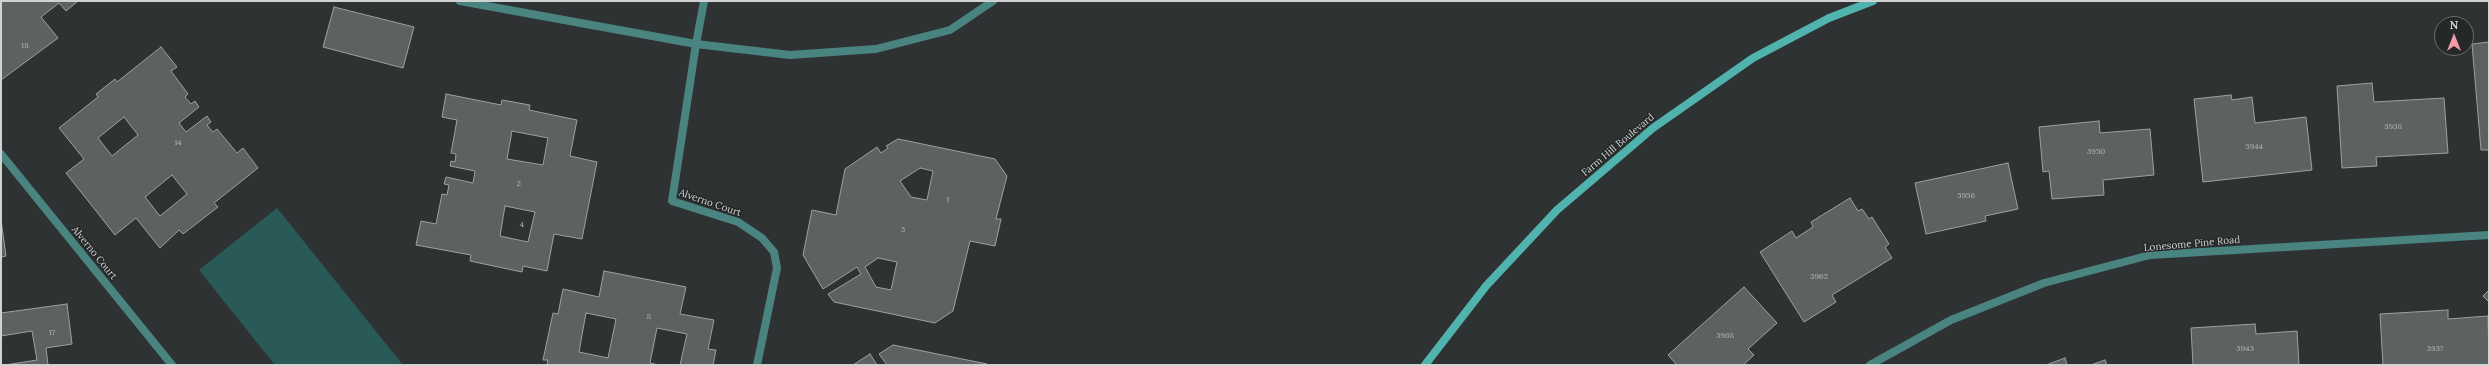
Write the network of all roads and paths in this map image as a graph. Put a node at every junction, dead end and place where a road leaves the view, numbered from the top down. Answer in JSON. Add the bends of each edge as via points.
{"nodes":[{"id":1,"x":460,"y":1,"type":"edge"},
{"id":2,"x":704,"y":1,"type":"edge"},
{"id":3,"x":993,"y":1,"type":"edge"},
{"id":4,"x":1873,"y":1,"type":"edge"},
{"id":5,"x":696,"y":44,"type":"junction"},
{"id":6,"x":1,"y":154,"type":"edge"},
{"id":7,"x":2489,"y":235,"type":"edge"},
{"id":8,"x":172,"y":365,"type":"edge"},
{"id":9,"x":757,"y":365,"type":"edge"},
{"id":10,"x":1425,"y":365,"type":"edge"},
{"id":11,"x":1870,"y":365,"type":"edge"}],
"edges":[{"from":1,"to":5,"type":"street"},
{"from":2,"to":5,"type":"street"},
{"from":3,"to":5,"type":"street","via":[[950,30],[876,49],[790,55]]},
{"from":4,"to":10,"type":"main road","name":"Farm Hill Boulevard","via":[[1829,18],[1753,58],[1653,128],[1557,210],[1486,286]]},
{"from":5,"to":9,"type":"street","name":"Alverno Court","via":[[672,201],[738,222],[762,238],[774,252],[777,268]]},
{"from":6,"to":8,"type":"street","name":"Alverno Court"},
{"from":7,"to":11,"type":"street","name":"Lonesome Pine Road","via":[[2150,256],[2044,283],[1950,320]]}]}
